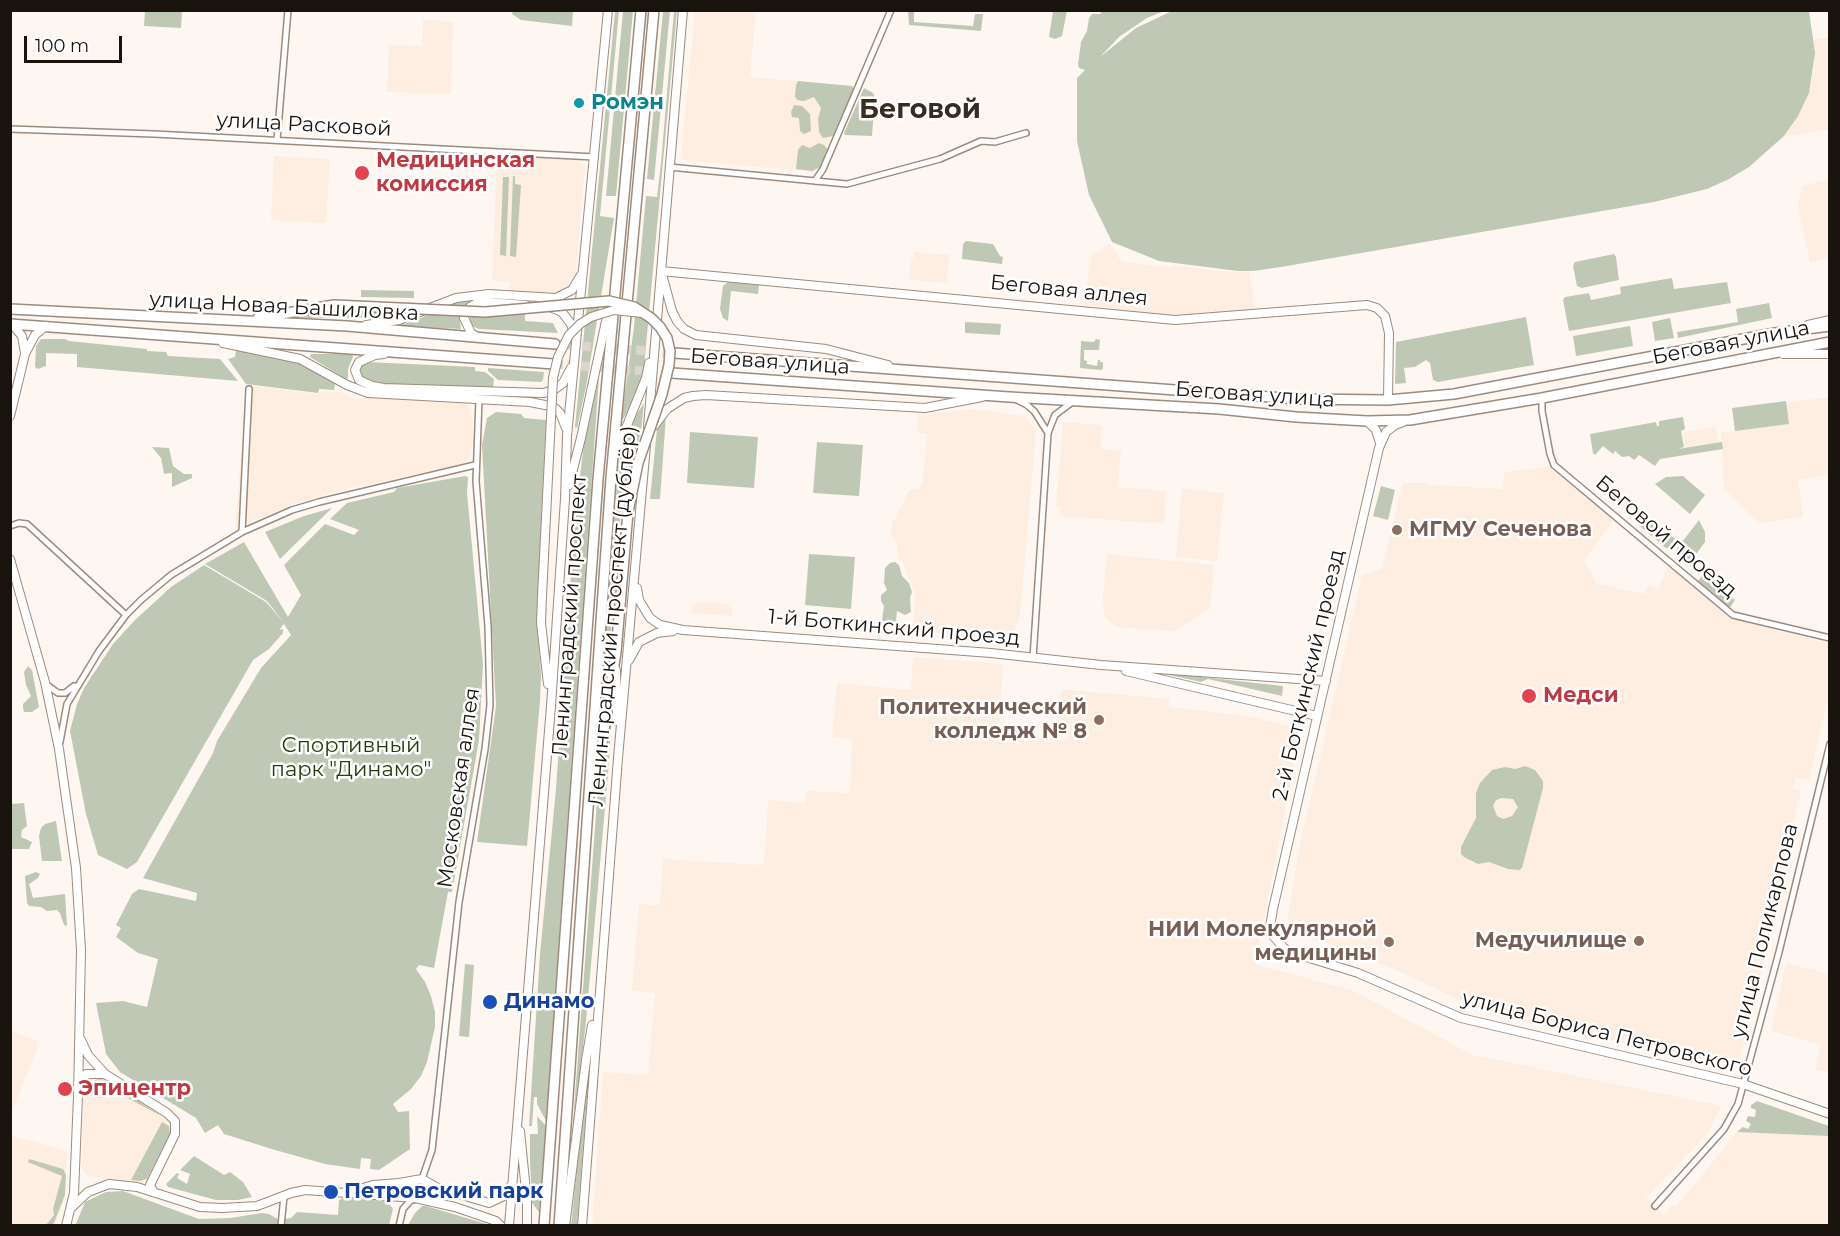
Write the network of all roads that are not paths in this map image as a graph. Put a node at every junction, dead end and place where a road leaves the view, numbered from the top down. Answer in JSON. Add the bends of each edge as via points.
{"nodes":[{"id":1,"x":288,"y":10,"type":"edge"},
{"id":2,"x":608,"y":10,"type":"edge"},
{"id":3,"x":640,"y":10,"type":"edge"},
{"id":4,"x":654,"y":10,"type":"edge"},
{"id":5,"x":683,"y":10,"type":"edge"},
{"id":6,"x":891,"y":10,"type":"edge"},
{"id":7,"x":10,"y":129,"type":"edge"},
{"id":8,"x":1026,"y":133,"type":"dead end"},
{"id":9,"x":277,"y":140,"type":"junction"},
{"id":10,"x":595,"y":158,"type":"junction"},
{"id":11,"x":669,"y":166,"type":"junction"},
{"id":12,"x":815,"y":181,"type":"junction"},
{"id":13,"x":583,"y":271,"type":"junction"},
{"id":14,"x":661,"y":271,"type":"junction"},
{"id":15,"x":617,"y":276,"type":"junction"},
{"id":16,"x":10,"y":309,"type":"edge"},
{"id":17,"x":646,"y":314,"type":"junction"},
{"id":18,"x":221,"y":320,"type":"junction"},
{"id":19,"x":1830,"y":320,"type":"edge"},
{"id":20,"x":11,"y":324,"type":"edge"},
{"id":21,"x":46,"y":326,"type":"junction"},
{"id":22,"x":347,"y":326,"type":"junction"},
{"id":23,"x":656,"y":326,"type":"junction"},
{"id":24,"x":1830,"y":326,"type":"edge"},
{"id":25,"x":1775,"y":333,"type":"junction"},
{"id":26,"x":477,"y":337,"type":"junction"},
{"id":27,"x":201,"y":339,"type":"junction"},
{"id":28,"x":1830,"y":342,"type":"edge"},
{"id":29,"x":555,"y":344,"type":"tunnel mouth"},
{"id":30,"x":575,"y":349,"type":"junction"},
{"id":31,"x":399,"y":352,"type":"junction"},
{"id":32,"x":674,"y":353,"type":"tunnel mouth"},
{"id":33,"x":25,"y":354,"type":"junction"},
{"id":34,"x":1758,"y":354,"type":"junction"},
{"id":35,"x":1830,"y":354,"type":"edge"},
{"id":36,"x":574,"y":361,"type":"junction"},
{"id":37,"x":554,"y":364,"type":"tunnel mouth"},
{"id":38,"x":672,"y":373,"type":"tunnel mouth"},
{"id":39,"x":937,"y":373,"type":"junction"},
{"id":40,"x":249,"y":389,"type":"dead end"},
{"id":41,"x":993,"y":396,"type":"junction"},
{"id":42,"x":1009,"y":397,"type":"junction"},
{"id":43,"x":1542,"y":398,"type":"junction"},
{"id":44,"x":479,"y":399,"type":"junction"},
{"id":45,"x":1075,"y":400,"type":"junction"},
{"id":46,"x":1388,"y":400,"type":"junction"},
{"id":47,"x":10,"y":416,"type":"edge"},
{"id":48,"x":1410,"y":420,"type":"junction"},
{"id":49,"x":1367,"y":421,"type":"junction"},
{"id":50,"x":1048,"y":433,"type":"junction"},
{"id":51,"x":567,"y":436,"type":"junction"},
{"id":52,"x":1379,"y":448,"type":"junction"},
{"id":53,"x":646,"y":450,"type":"junction"},
{"id":54,"x":475,"y":465,"type":"junction"},
{"id":55,"x":611,"y":478,"type":"junction"},
{"id":56,"x":565,"y":499,"type":"junction"},
{"id":57,"x":10,"y":526,"type":"edge"},
{"id":58,"x":242,"y":532,"type":"junction"},
{"id":59,"x":11,"y":561,"type":"edge"},
{"id":60,"x":635,"y":578,"type":"junction"},
{"id":61,"x":126,"y":615,"type":"junction"},
{"id":62,"x":683,"y":630,"type":"junction"},
{"id":63,"x":1830,"y":638,"type":"edge"},
{"id":64,"x":616,"y":652,"type":"junction"},
{"id":65,"x":1033,"y":658,"type":"junction"},
{"id":66,"x":1101,"y":665,"type":"junction"},
{"id":67,"x":626,"y":673,"type":"junction"},
{"id":68,"x":45,"y":681,"type":"junction"},
{"id":69,"x":80,"y":681,"type":"junction"},
{"id":70,"x":1326,"y":681,"type":"junction"},
{"id":71,"x":551,"y":706,"type":"junction"},
{"id":72,"x":1317,"y":716,"type":"junction"},
{"id":73,"x":1830,"y":744,"type":"edge"},
{"id":74,"x":59,"y":749,"type":"junction"},
{"id":75,"x":618,"y":758,"type":"junction"},
{"id":76,"x":586,"y":835,"type":"junction"},
{"id":77,"x":1273,"y":909,"type":"joint"},
{"id":78,"x":599,"y":990,"type":"junction"},
{"id":79,"x":79,"y":1033,"type":"junction"},
{"id":80,"x":105,"y":1074,"type":"junction"},
{"id":81,"x":78,"y":1083,"type":"junction"},
{"id":82,"x":1743,"y":1084,"type":"junction"},
{"id":83,"x":518,"y":1113,"type":"junction"},
{"id":84,"x":1830,"y":1114,"type":"edge"},
{"id":85,"x":152,"y":1180,"type":"junction"},
{"id":86,"x":422,"y":1181,"type":"junction"},
{"id":87,"x":512,"y":1182,"type":"junction"},
{"id":88,"x":137,"y":1188,"type":"junction"},
{"id":89,"x":153,"y":1191,"type":"junction"},
{"id":90,"x":347,"y":1192,"type":"junction"},
{"id":91,"x":284,"y":1196,"type":"junction"},
{"id":92,"x":418,"y":1199,"type":"junction"},
{"id":93,"x":1655,"y":1206,"type":"dead end"},
{"id":94,"x":71,"y":1208,"type":"junction"},
{"id":95,"x":66,"y":1226,"type":"edge"},
{"id":96,"x":281,"y":1226,"type":"edge"},
{"id":97,"x":399,"y":1226,"type":"edge"},
{"id":98,"x":501,"y":1226,"type":"edge"},
{"id":99,"x":509,"y":1226,"type":"edge"},
{"id":100,"x":527,"y":1226,"type":"edge"},
{"id":101,"x":544,"y":1226,"type":"edge"},
{"id":102,"x":559,"y":1226,"type":"edge"},
{"id":103,"x":565,"y":1226,"type":"edge"},
{"id":104,"x":582,"y":1226,"type":"edge"}],
"edges":[{"from":1,"to":9,"type":"street"},
{"from":2,"to":10,"type":"main road"},
{"from":3,"to":15,"type":"main road","name":"Ленинградский проспект"},
{"from":4,"to":55,"type":"main road","name":"Ленинградский проспект"},
{"from":5,"to":11,"type":"main road","name":"Ленинградский проспект (дублёр)"},
{"from":6,"to":12,"type":"street"},
{"from":7,"to":9,"type":"street","name":"улица Расковой"},
{"from":8,"to":12,"type":"street","via":[[995,142],[981,141],[940,159],[852,183]]},
{"from":9,"to":10,"type":"street","name":"улица Расковой"},
{"from":10,"to":13,"type":"main road"},
{"from":11,"to":12,"type":"street"},
{"from":11,"to":14,"type":"main road","name":"Ленинградский проспект (дублёр)"},
{"from":13,"to":22,"type":"main road","via":[[573,290],[559,297],[472,296],[441,303],[399,320]]},
{"from":13,"to":30,"type":"main road"},
{"from":14,"to":23,"type":"main road","name":"Ленинградский проспект (дублёр)"},
{"from":14,"to":39,"type":"main road","name":"Беговая улица","via":[[674,316],[684,329],[696,335],[836,351],[878,364]]},
{"from":14,"to":46,"type":"main road","name":"Беговая аллея","via":[[1175,320],[1367,304],[1385,316],[1389,333]]},
{"from":15,"to":56,"type":"main road"},
{"from":15,"to":101,"type":"main road","name":"Ленинградский проспект","via":[[598,479]]},
{"from":16,"to":18,"type":"main road","name":"улица Новая Башиловка"},
{"from":17,"to":18,"type":"main road","bridge":true,"via":[[609,302],[485,312],[334,305]]},
{"from":17,"to":64,"type":"main road","bridge":true,"via":[[667,338],[669,365],[629,502]]},
{"from":17,"to":71,"type":"main road","bridge":true,"via":[[620,310],[585,320],[572,332],[558,357],[553,378],[541,623]]},
{"from":18,"to":22,"type":"main road","name":"улица Новая Башиловка"},
{"from":19,"to":25,"type":"main road"},
{"from":20,"to":21,"type":"main road","name":"улица Новая Башиловка"},
{"from":20,"to":33,"type":"main road","via":[[22,336]]},
{"from":21,"to":27,"type":"main road","name":"улица Новая Башиловка"},
{"from":21,"to":33,"type":"main road","via":[[35,335]]},
{"from":22,"to":26,"type":"main road","name":"улица Новая Башиловка"},
{"from":23,"to":53,"type":"main road","name":"Ленинградский проспект (дублёр)"},
{"from":23,"to":55,"type":"main road","via":[[646,378],[621,440]]},
{"from":24,"to":25,"type":"main road","name":"Беговая улица"},
{"from":25,"to":46,"type":"main road","name":"Беговая улица","via":[[1454,394]]},
{"from":26,"to":29,"type":"main road","name":"улица Новая Башиловка"},
{"from":26,"to":30,"type":"main road","via":[[464,318],[465,312],[477,303],[547,306],[556,308],[571,324]]},
{"from":27,"to":31,"type":"main road","name":"улица Новая Башиловка"},
{"from":27,"to":44,"type":"main road","via":[[300,359],[360,391]]},
{"from":28,"to":34,"type":"main road","name":"Беговая улица"},
{"from":30,"to":36,"type":"main road"},
{"from":31,"to":36,"type":"main road","via":[[359,362],[355,370],[359,380],[384,388],[544,393],[563,383]]},
{"from":31,"to":37,"type":"main road","name":"улица Новая Башиловка"},
{"from":32,"to":39,"type":"main road","name":"Беговая улица"},
{"from":33,"to":47,"type":"main road"},
{"from":34,"to":35,"type":"main road"},
{"from":34,"to":43,"type":"main road","name":"Беговая улица"},
{"from":36,"to":51,"type":"main road"},
{"from":38,"to":41,"type":"main road","name":"Беговая улица"},
{"from":39,"to":46,"type":"main road","name":"Беговая улица","via":[[1297,399]]},
{"from":40,"to":58,"type":"street"},
{"from":41,"to":42,"type":"main road","name":"Беговая улица"},
{"from":41,"to":53,"type":"main road","via":[[925,408],[693,396],[675,403],[659,417]]},
{"from":42,"to":45,"type":"main road","name":"Беговая улица"},
{"from":42,"to":50,"type":"street","via":[[1034,411]]},
{"from":43,"to":48,"type":"main road","name":"Беговая улица"},
{"from":43,"to":63,"type":"street","name":"Беговой проезд","via":[[1554,465],[1733,615]]},
{"from":44,"to":51,"type":"main road","via":[[530,402],[555,408]]},
{"from":44,"to":54,"type":"street","name":"Московская аллея"},
{"from":45,"to":49,"type":"main road","name":"Беговая улица"},
{"from":45,"to":50,"type":"street","via":[[1055,415]]},
{"from":48,"to":49,"type":"main road","name":"Беговая улица"},
{"from":48,"to":52,"type":"main road","name":"2-й Боткинский проезд","via":[[1390,428]]},
{"from":49,"to":52,"type":"main road","via":[[1379,435]]},
{"from":50,"to":65,"type":"street"},
{"from":51,"to":56,"type":"main road"},
{"from":52,"to":70,"type":"main road","name":"2-й Боткинский проезд"},
{"from":53,"to":60,"type":"main road","name":"Ленинградский проспект (дублёр)"},
{"from":54,"to":58,"type":"street","via":[[310,504]]},
{"from":54,"to":86,"type":"street","name":"Московская аллея","via":[[490,705],[459,902],[432,1150]]},
{"from":55,"to":76,"type":"main road","name":"Ленинградский проспект"},
{"from":56,"to":71,"type":"main road"},
{"from":57,"to":61,"type":"street","via":[[27,524]]},
{"from":58,"to":61,"type":"street","via":[[171,575]]},
{"from":59,"to":68,"type":"main road"},
{"from":60,"to":62,"type":"main road","name":"1-й Боткинский проезд","via":[[639,600],[650,618],[660,625]]},
{"from":60,"to":67,"type":"main road","name":"Ленинградский проспект (дублёр)"},
{"from":61,"to":69,"type":"street"},
{"from":62,"to":65,"type":"main road","name":"1-й Боткинский проезд"},
{"from":62,"to":67,"type":"main road","name":"1-й Боткинский проезд","via":[[657,633],[639,642]]},
{"from":64,"to":75,"type":"main road"},
{"from":64,"to":76,"type":"main road"},
{"from":65,"to":66,"type":"main road","name":"1-й Боткинский проезд"},
{"from":66,"to":70,"type":"main road","name":"1-й Боткинский проезд"},
{"from":66,"to":72,"type":"main road","name":"1-й Боткинский проезд"},
{"from":67,"to":75,"type":"main road","name":"Ленинградский проспект (дублёр)"},
{"from":68,"to":69,"type":"street","via":[[51,690],[62,693]]},
{"from":68,"to":74,"type":"main road"},
{"from":69,"to":74,"type":"street","via":[[67,704]]},
{"from":70,"to":72,"type":"main road","name":"2-й Боткинский проезд"},
{"from":71,"to":83,"type":"main road"},
{"from":72,"to":77,"type":"main road","name":"2-й Боткинский проезд"},
{"from":73,"to":82,"type":"street","name":"улица Поликарпова"},
{"from":74,"to":79,"type":"main road","via":[[76,868],[81,950]]},
{"from":75,"to":78,"type":"main road","name":"Ленинградский проспект (дублёр)"},
{"from":76,"to":102,"type":"main road","name":"Ленинградский проспект"},
{"from":77,"to":82,"type":"main road","name":"улица Бориса Петровского","via":[[1271,932],[1290,952],[1358,973],[1451,1015]]},
{"from":78,"to":103,"type":"main road"},
{"from":78,"to":104,"type":"main road","name":"Ленинградский проспект (дублёр)"},
{"from":79,"to":80,"type":"main road","via":[[88,1055]]},
{"from":79,"to":81,"type":"main road"},
{"from":80,"to":81,"type":"main road","via":[[86,1074]]},
{"from":80,"to":85,"type":"main road","via":[[175,1121],[176,1129]]},
{"from":81,"to":94,"type":"main road"},
{"from":82,"to":84,"type":"main road","name":"улица Бориса Петровского"},
{"from":82,"to":93,"type":"street","name":"улица Поликарпова","via":[[1738,1104],[1724,1129]]},
{"from":83,"to":87,"type":"main road"},
{"from":83,"to":100,"type":"main road"},
{"from":85,"to":88,"type":"main road"},
{"from":85,"to":89,"type":"main road"},
{"from":86,"to":87,"type":"main road","via":[[489,1203],[504,1196]]},
{"from":86,"to":90,"type":"main road","via":[[374,1185]]},
{"from":86,"to":92,"type":"main road","via":[[410,1189]]},
{"from":86,"to":92,"type":"main road","via":[[430,1194]]},
{"from":87,"to":99,"type":"main road"},
{"from":88,"to":89,"type":"main road"},
{"from":88,"to":94,"type":"main road","via":[[115,1184],[97,1187]]},
{"from":89,"to":91,"type":"main road","via":[[200,1207],[222,1209],[257,1206]]},
{"from":90,"to":91,"type":"main road","via":[[305,1190]]},
{"from":90,"to":92,"type":"main road"},
{"from":91,"to":96,"type":"street"},
{"from":92,"to":97,"type":"street","via":[[403,1209]]},
{"from":92,"to":98,"type":"main road","via":[[486,1217]]},
{"from":94,"to":95,"type":"main road"}]}
